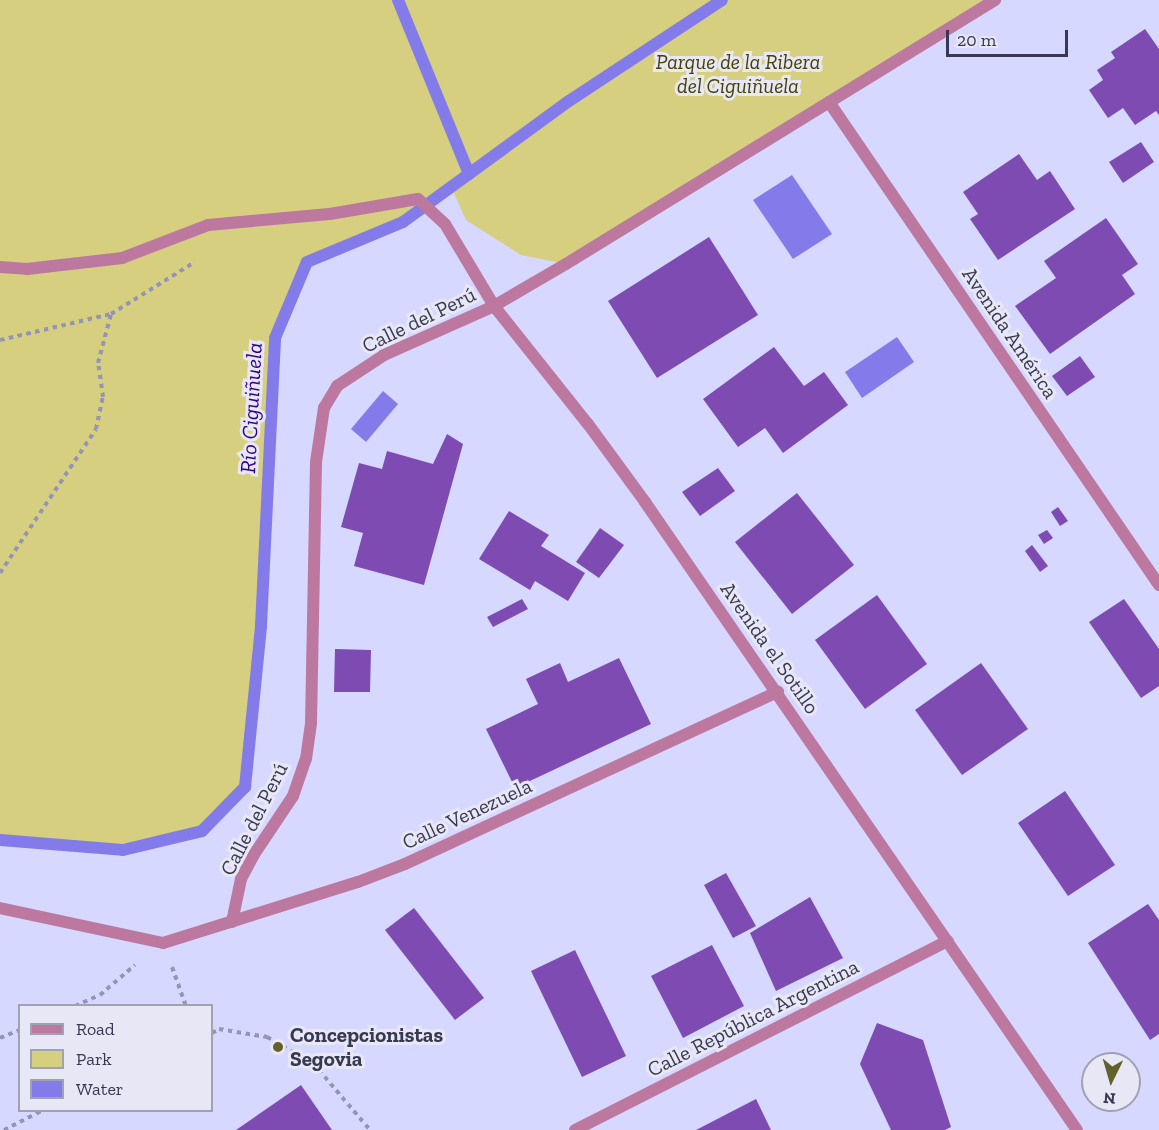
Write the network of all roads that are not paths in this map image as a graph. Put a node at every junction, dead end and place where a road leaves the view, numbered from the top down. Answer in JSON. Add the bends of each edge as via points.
{"nodes":[{"id":1,"x":995,"y":0,"type":"edge"},
{"id":2,"x":829,"y":102,"type":"junction"},
{"id":3,"x":0,"y":267,"type":"edge"},
{"id":4,"x":494,"y":306,"type":"junction"},
{"id":5,"x":1159,"y":585,"type":"edge"},
{"id":6,"x":778,"y":692,"type":"junction"},
{"id":7,"x":0,"y":908,"type":"edge"},
{"id":8,"x":232,"y":921,"type":"junction"},
{"id":9,"x":948,"y":941,"type":"junction"},
{"id":10,"x":575,"y":1130,"type":"edge"},
{"id":11,"x":1077,"y":1130,"type":"edge"}],
"edges":[{"from":1,"to":2,"type":"street","name":"Calle del Perú"},
{"from":2,"to":4,"type":"street","name":"Calle del Perú"},
{"from":2,"to":5,"type":"street","name":"Avenida América"},
{"from":3,"to":4,"type":"street","name":"Avenida el Sotillo","via":[[27,269],[122,258],[208,225],[330,214],[418,199],[445,224]]},
{"from":4,"to":6,"type":"street","name":"Avenida el Sotillo","via":[[588,424]]},
{"from":4,"to":8,"type":"street","name":"Calle del Perú","via":[[384,355],[337,386],[324,408],[316,462],[311,723],[306,759],[292,796],[241,879]]},
{"from":6,"to":8,"type":"street","name":"Calle Venezuela","via":[[405,864]]},
{"from":6,"to":9,"type":"street","name":"Avenida el Sotillo"},
{"from":7,"to":8,"type":"street","name":"Calle Venezuela","via":[[163,943]]},
{"from":9,"to":10,"type":"street","name":"Calle República Argentina"},
{"from":9,"to":11,"type":"street","name":"Avenida el Sotillo"}]}
